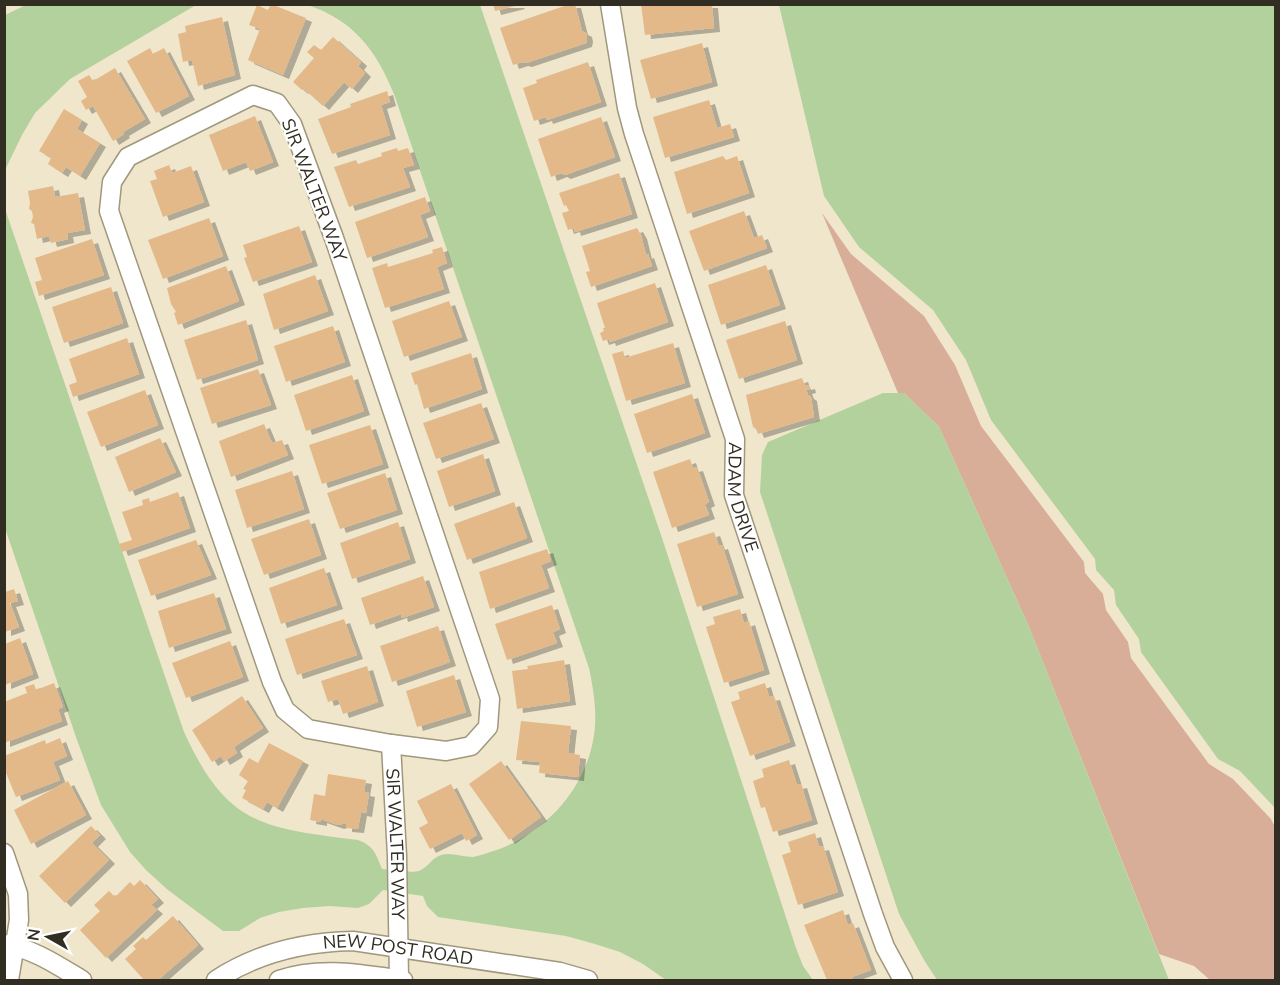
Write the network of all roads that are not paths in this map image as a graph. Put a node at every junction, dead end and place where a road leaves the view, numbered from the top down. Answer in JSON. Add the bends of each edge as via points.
{"nodes":[{"id":1,"x":610,"y":4,"type":"edge"},
{"id":2,"x":391,"y":744,"type":"junction"},
{"id":3,"x":4,"y":853,"type":"edge"},
{"id":4,"x":10,"y":945,"type":"edge"},
{"id":5,"x":400,"y":948,"type":"junction"},
{"id":6,"x":401,"y":980,"type":"edge"},
{"id":7,"x":9,"y":981,"type":"edge"},
{"id":8,"x":82,"y":981,"type":"edge"},
{"id":9,"x":216,"y":981,"type":"edge"},
{"id":10,"x":279,"y":981,"type":"edge"},
{"id":11,"x":588,"y":981,"type":"edge"},
{"id":12,"x":903,"y":981,"type":"edge"}],
"edges":[{"from":1,"to":12,"type":"street","name":"ADAM DRIVE","via":[[634,134],[735,439],[734,495],[873,914]]},
{"from":2,"to":2,"type":"street","name":"SIR WALTER WAY","via":[[308,729],[285,710],[272,682],[110,211],[112,182],[128,157],[253,95],[277,104],[292,124],[490,699],[488,727],[471,747],[446,751]]},
{"from":2,"to":5,"type":"street","name":"SIR WALTER WAY"},
{"from":3,"to":4,"type":"street","via":[[18,894],[19,920]]},
{"from":4,"to":7,"type":"street"},
{"from":4,"to":8,"type":"street","via":[[45,957]]},
{"from":5,"to":6,"type":"street","name":"SIR WALTER WAY"},
{"from":5,"to":9,"type":"street","name":"NEW POST ROAD","via":[[353,941],[301,945],[251,960]]},
{"from":5,"to":11,"type":"street","name":"NEW POST ROAD","via":[[560,972]]},
{"from":6,"to":10,"type":"street","name":"NEW POST ROAD","via":[[321,972]]}]}
